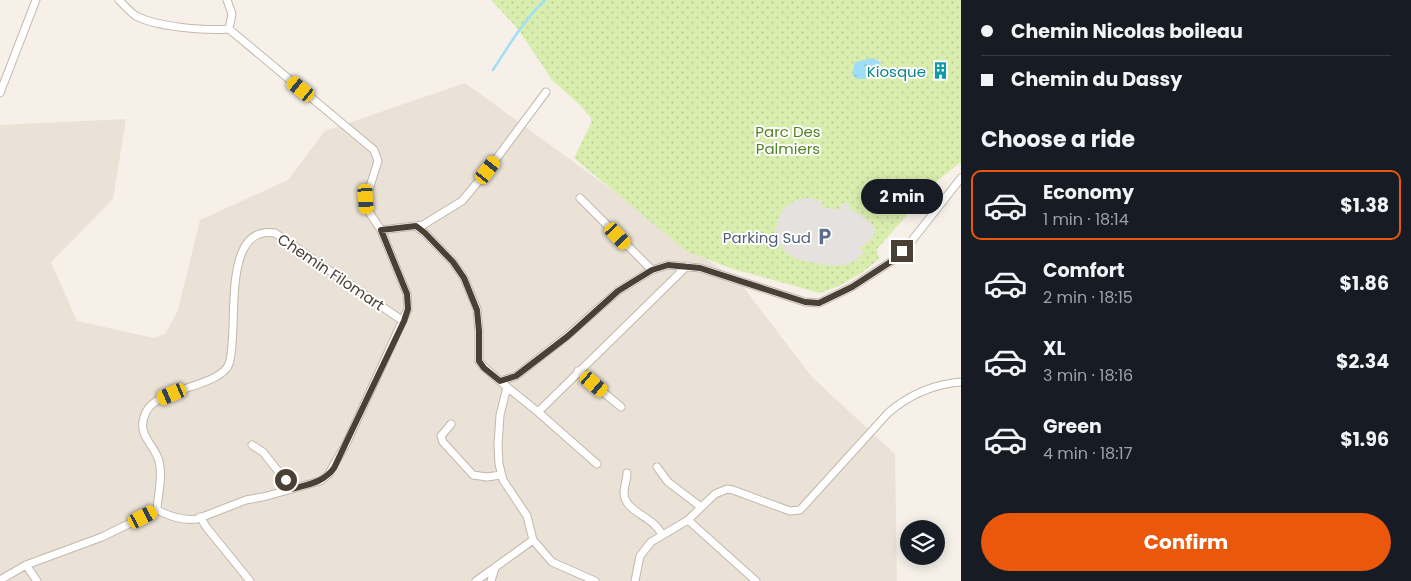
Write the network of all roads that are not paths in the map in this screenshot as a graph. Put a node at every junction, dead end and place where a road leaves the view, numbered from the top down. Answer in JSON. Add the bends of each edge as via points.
{"nodes":[{"id":1,"x":36,"y":0,"type":"edge"},
{"id":2,"x":119,"y":0,"type":"edge"},
{"id":3,"x":227,"y":0,"type":"edge"},
{"id":4,"x":229,"y":29,"type":"junction"},
{"id":5,"x":546,"y":92,"type":"dead end"},
{"id":6,"x":0,"y":93,"type":"edge"},
{"id":7,"x":961,"y":178,"type":"edge"},
{"id":8,"x":580,"y":198,"type":"dead end"},
{"id":9,"x":416,"y":226,"type":"junction"},
{"id":10,"x":381,"y":230,"type":"junction"},
{"id":11,"x":687,"y":266,"type":"junction"},
{"id":12,"x":652,"y":270,"type":"junction"},
{"id":13,"x":404,"y":321,"type":"junction"},
{"id":14,"x":578,"y":372,"type":"junction"},
{"id":15,"x":500,"y":381,"type":"junction"},
{"id":16,"x":961,"y":382,"type":"edge"},
{"id":17,"x":507,"y":387,"type":"junction"},
{"id":18,"x":621,"y":408,"type":"dead end"},
{"id":19,"x":538,"y":412,"type":"junction"},
{"id":20,"x":451,"y":424,"type":"dead end"},
{"id":21,"x":252,"y":445,"type":"dead end"},
{"id":22,"x":597,"y":464,"type":"dead end"},
{"id":23,"x":657,"y":467,"type":"dead end"},
{"id":24,"x":627,"y":473,"type":"dead end"},
{"id":25,"x":501,"y":475,"type":"junction"},
{"id":26,"x":292,"y":489,"type":"junction"},
{"id":27,"x":701,"y":507,"type":"junction"},
{"id":28,"x":157,"y":510,"type":"junction"},
{"id":29,"x":200,"y":517,"type":"junction"},
{"id":30,"x":688,"y":520,"type":"junction"},
{"id":31,"x":662,"y":535,"type":"junction"},
{"id":32,"x":534,"y":540,"type":"junction"},
{"id":33,"x":26,"y":565,"type":"junction"},
{"id":34,"x":495,"y":567,"type":"junction"},
{"id":35,"x":0,"y":580,"type":"edge"},
{"id":36,"x":37,"y":581,"type":"edge"},
{"id":37,"x":250,"y":581,"type":"edge"},
{"id":38,"x":476,"y":581,"type":"edge"},
{"id":39,"x":491,"y":581,"type":"edge"},
{"id":40,"x":595,"y":581,"type":"edge"},
{"id":41,"x":635,"y":581,"type":"edge"},
{"id":42,"x":756,"y":581,"type":"edge"}],
"edges":[{"from":1,"to":6,"type":"street"},
{"from":2,"to":4,"type":"street","via":[[135,15],[152,22],[212,31]]},
{"from":3,"to":4,"type":"street","via":[[232,14]]},
{"from":4,"to":10,"type":"street","via":[[374,150],[378,161],[366,199],[367,209]]},
{"from":5,"to":9,"type":"street","via":[[462,201],[424,225]]},
{"from":7,"to":11,"type":"street","via":[[892,261],[852,287],[819,303],[805,302]]},
{"from":8,"to":12,"type":"street"},
{"from":9,"to":10,"type":"street"},
{"from":9,"to":15,"type":"street","via":[[453,262],[464,278],[477,310],[479,361]]},
{"from":10,"to":13,"type":"street","via":[[407,294],[408,309]]},
{"from":11,"to":12,"type":"street","via":[[668,265]]},
{"from":11,"to":14,"type":"street"},
{"from":12,"to":15,"type":"street","via":[[618,291],[568,336],[516,376]]},
{"from":13,"to":26,"type":"street","via":[[334,468],[320,481]]},
{"from":13,"to":28,"type":"street","name":"Chemin Filomart","via":[[275,233],[265,231],[252,238],[244,245],[234,285],[233,342],[228,366],[216,377],[160,399],[145,413],[143,435],[158,459],[161,474]]},
{"from":14,"to":18,"type":"street"},
{"from":14,"to":19,"type":"street"},
{"from":15,"to":17,"type":"street"},
{"from":16,"to":27,"type":"street","via":[[944,383],[903,401],[888,413],[800,510],[790,511],[727,489],[715,494]]},
{"from":17,"to":19,"type":"street"},
{"from":17,"to":25,"type":"street","via":[[499,422]]},
{"from":19,"to":22,"type":"street"},
{"from":20,"to":25,"type":"street","via":[[441,436],[443,442],[473,475]]},
{"from":21,"to":26,"type":"street","via":[[263,452]]},
{"from":23,"to":27,"type":"street","via":[[668,482]]},
{"from":24,"to":31,"type":"street","via":[[624,493],[628,506],[659,527]]},
{"from":25,"to":32,"type":"street","via":[[527,516]]},
{"from":26,"to":29,"type":"street","via":[[246,500]]},
{"from":27,"to":30,"type":"street"},
{"from":28,"to":29,"type":"street","via":[[190,520]]},
{"from":28,"to":33,"type":"street","via":[[102,537]]},
{"from":29,"to":37,"type":"street"},
{"from":30,"to":31,"type":"street"},
{"from":30,"to":42,"type":"street"},
{"from":31,"to":41,"type":"street","via":[[651,542],[640,556]]},
{"from":32,"to":34,"type":"street"},
{"from":32,"to":40,"type":"street","via":[[552,562]]},
{"from":33,"to":35,"type":"street"},
{"from":33,"to":36,"type":"street"},
{"from":34,"to":38,"type":"street"},
{"from":34,"to":39,"type":"street"}]}
